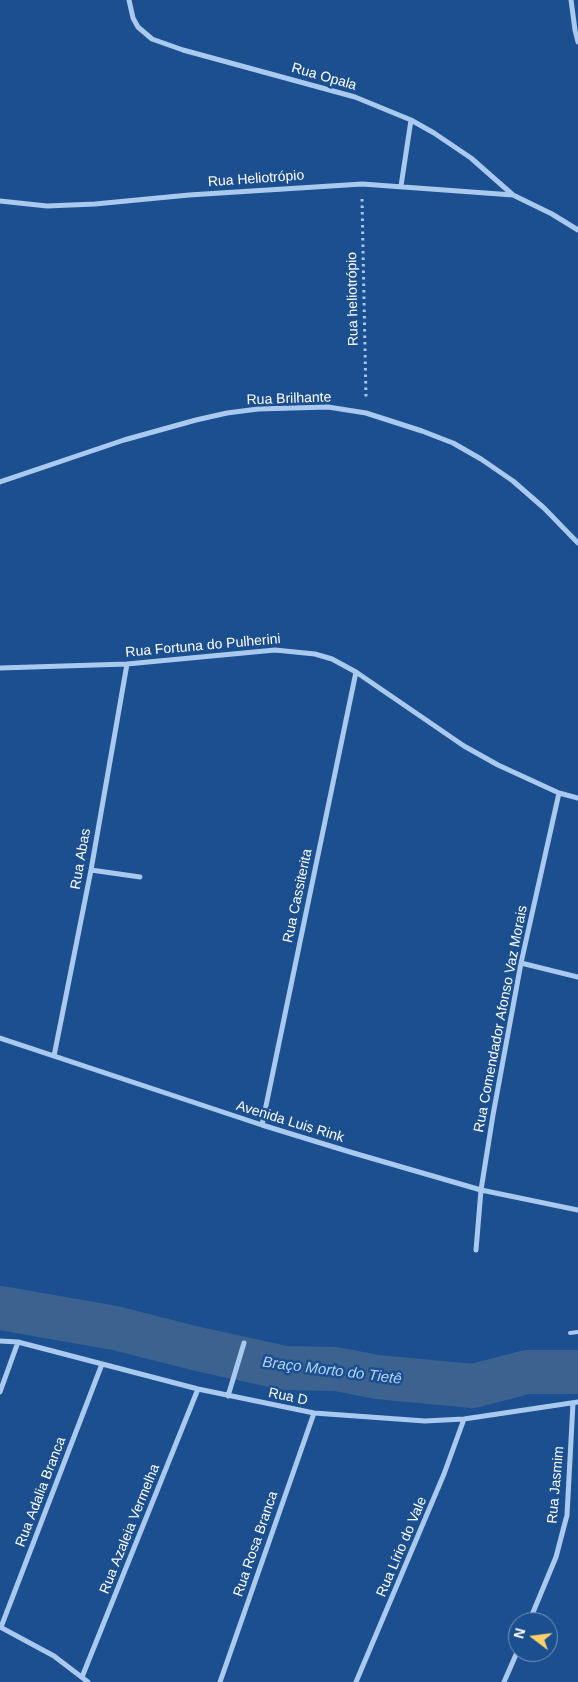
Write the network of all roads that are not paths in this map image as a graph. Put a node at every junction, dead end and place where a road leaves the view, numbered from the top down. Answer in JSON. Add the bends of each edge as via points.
{"nodes":[{"id":1,"x":129,"y":0,"type":"edge"},
{"id":2,"x":572,"y":0,"type":"edge"},
{"id":3,"x":578,"y":42,"type":"edge"},
{"id":4,"x":411,"y":120,"type":"junction"},
{"id":5,"x":401,"y":186,"type":"junction"},
{"id":6,"x":513,"y":195,"type":"junction"},
{"id":7,"x":0,"y":201,"type":"edge"},
{"id":8,"x":578,"y":230,"type":"edge"},
{"id":9,"x":0,"y":482,"type":"edge"},
{"id":10,"x":578,"y":543,"type":"edge"},
{"id":11,"x":127,"y":664,"type":"junction"},
{"id":12,"x":0,"y":668,"type":"edge"},
{"id":13,"x":356,"y":672,"type":"junction"},
{"id":14,"x":559,"y":794,"type":"junction"},
{"id":15,"x":578,"y":798,"type":"edge"},
{"id":16,"x":91,"y":870,"type":"junction"},
{"id":17,"x":140,"y":877,"type":"dead end"},
{"id":18,"x":521,"y":963,"type":"junction"},
{"id":19,"x":578,"y":977,"type":"edge"},
{"id":20,"x":0,"y":1038,"type":"edge"},
{"id":21,"x":54,"y":1056,"type":"junction"},
{"id":22,"x":262,"y":1125,"type":"junction"},
{"id":23,"x":481,"y":1190,"type":"junction"},
{"id":24,"x":578,"y":1210,"type":"edge"},
{"id":25,"x":476,"y":1250,"type":"dead end"},
{"id":26,"x":570,"y":1332,"type":"dead end"},
{"id":27,"x":578,"y":1332,"type":"edge"},
{"id":28,"x":0,"y":1341,"type":"edge"},
{"id":29,"x":18,"y":1342,"type":"junction"},
{"id":30,"x":244,"y":1343,"type":"dead end"},
{"id":31,"x":102,"y":1364,"type":"junction"},
{"id":32,"x":198,"y":1390,"type":"junction"},
{"id":33,"x":0,"y":1392,"type":"edge"},
{"id":34,"x":228,"y":1395,"type":"junction"},
{"id":35,"x":576,"y":1403,"type":"edge"},
{"id":36,"x":314,"y":1413,"type":"junction"},
{"id":37,"x":464,"y":1419,"type":"junction"},
{"id":38,"x":533,"y":1612,"type":"edge"},
{"id":39,"x":0,"y":1627,"type":"edge"},
{"id":40,"x":513,"y":1662,"type":"edge"},
{"id":41,"x":82,"y":1677,"type":"junction"},
{"id":42,"x":88,"y":1682,"type":"edge"},
{"id":43,"x":220,"y":1682,"type":"edge"},
{"id":44,"x":356,"y":1682,"type":"edge"},
{"id":45,"x":504,"y":1682,"type":"edge"}],
"edges":[{"from":1,"to":4,"type":"street","name":"Rua Opala","via":[[138,27],[152,39],[355,97]]},
{"from":2,"to":3,"type":"street"},
{"from":4,"to":5,"type":"street"},
{"from":4,"to":6,"type":"street","name":"Rua Opala","via":[[471,158]]},
{"from":5,"to":6,"type":"street","name":"Rua Heliotrópio"},
{"from":5,"to":7,"type":"street","name":"Rua Heliotrópio","via":[[362,184],[47,206]]},
{"from":6,"to":8,"type":"street"},
{"from":9,"to":10,"type":"street","name":"Rua Brilhante","via":[[124,440],[227,413],[328,407],[366,413],[422,431],[481,459],[513,481]]},
{"from":11,"to":12,"type":"street","name":"Rua Fortuna do Pulherini"},
{"from":11,"to":13,"type":"street","name":"Rua Fortuna do Pulherini","via":[[294,650],[332,659]]},
{"from":11,"to":16,"type":"street","name":"Rua Abas"},
{"from":13,"to":14,"type":"street","name":"Rua Fortuna do Pulherini","via":[[464,746]]},
{"from":13,"to":22,"type":"street","name":"Rua Cassiterita"},
{"from":14,"to":15,"type":"street","name":"Rua Fortuna do Pulherini"},
{"from":14,"to":18,"type":"street","name":"Rua Comendador Afonso Vaz Morais"},
{"from":16,"to":17,"type":"street"},
{"from":16,"to":21,"type":"street","name":"Rua Abas"},
{"from":18,"to":19,"type":"street"},
{"from":18,"to":23,"type":"street","name":"Rua Comendador Afonso Vaz Morais"},
{"from":20,"to":21,"type":"street","name":"Avenida Luis Rink"},
{"from":21,"to":22,"type":"street","name":"Avenida Luis Rink"},
{"from":22,"to":23,"type":"street","name":"Avenida Luis Rink"},
{"from":23,"to":24,"type":"street","name":"Avenida Luis Rink"},
{"from":23,"to":25,"type":"street","name":"Rua Comendador Afonso Vaz Morais"},
{"from":26,"to":27,"type":"lane"},
{"from":28,"to":29,"type":"street","name":"Rua D"},
{"from":29,"to":31,"type":"street","name":"Rua D"},
{"from":29,"to":33,"type":"street"},
{"from":30,"to":34,"type":"street"},
{"from":31,"to":32,"type":"street","name":"Rua D"},
{"from":31,"to":39,"type":"street","name":"Rua Adalia Branca"},
{"from":32,"to":34,"type":"street","name":"Rua D"},
{"from":32,"to":41,"type":"street","name":"Rua Azaleia Vermelha"},
{"from":34,"to":36,"type":"street","name":"Rua D"},
{"from":35,"to":37,"type":"street","name":"Rua D"},
{"from":35,"to":38,"type":"street","name":"Rua Jasmim","via":[[567,1514],[556,1557]]},
{"from":36,"to":37,"type":"street","name":"Rua D","via":[[408,1420]]},
{"from":36,"to":43,"type":"street","name":"Rua Rosa Branca"},
{"from":37,"to":44,"type":"street","name":"Rua Lírio do Vale"},
{"from":39,"to":41,"type":"street","via":[[54,1656]]},
{"from":40,"to":45,"type":"street"},
{"from":41,"to":42,"type":"street"}]}
